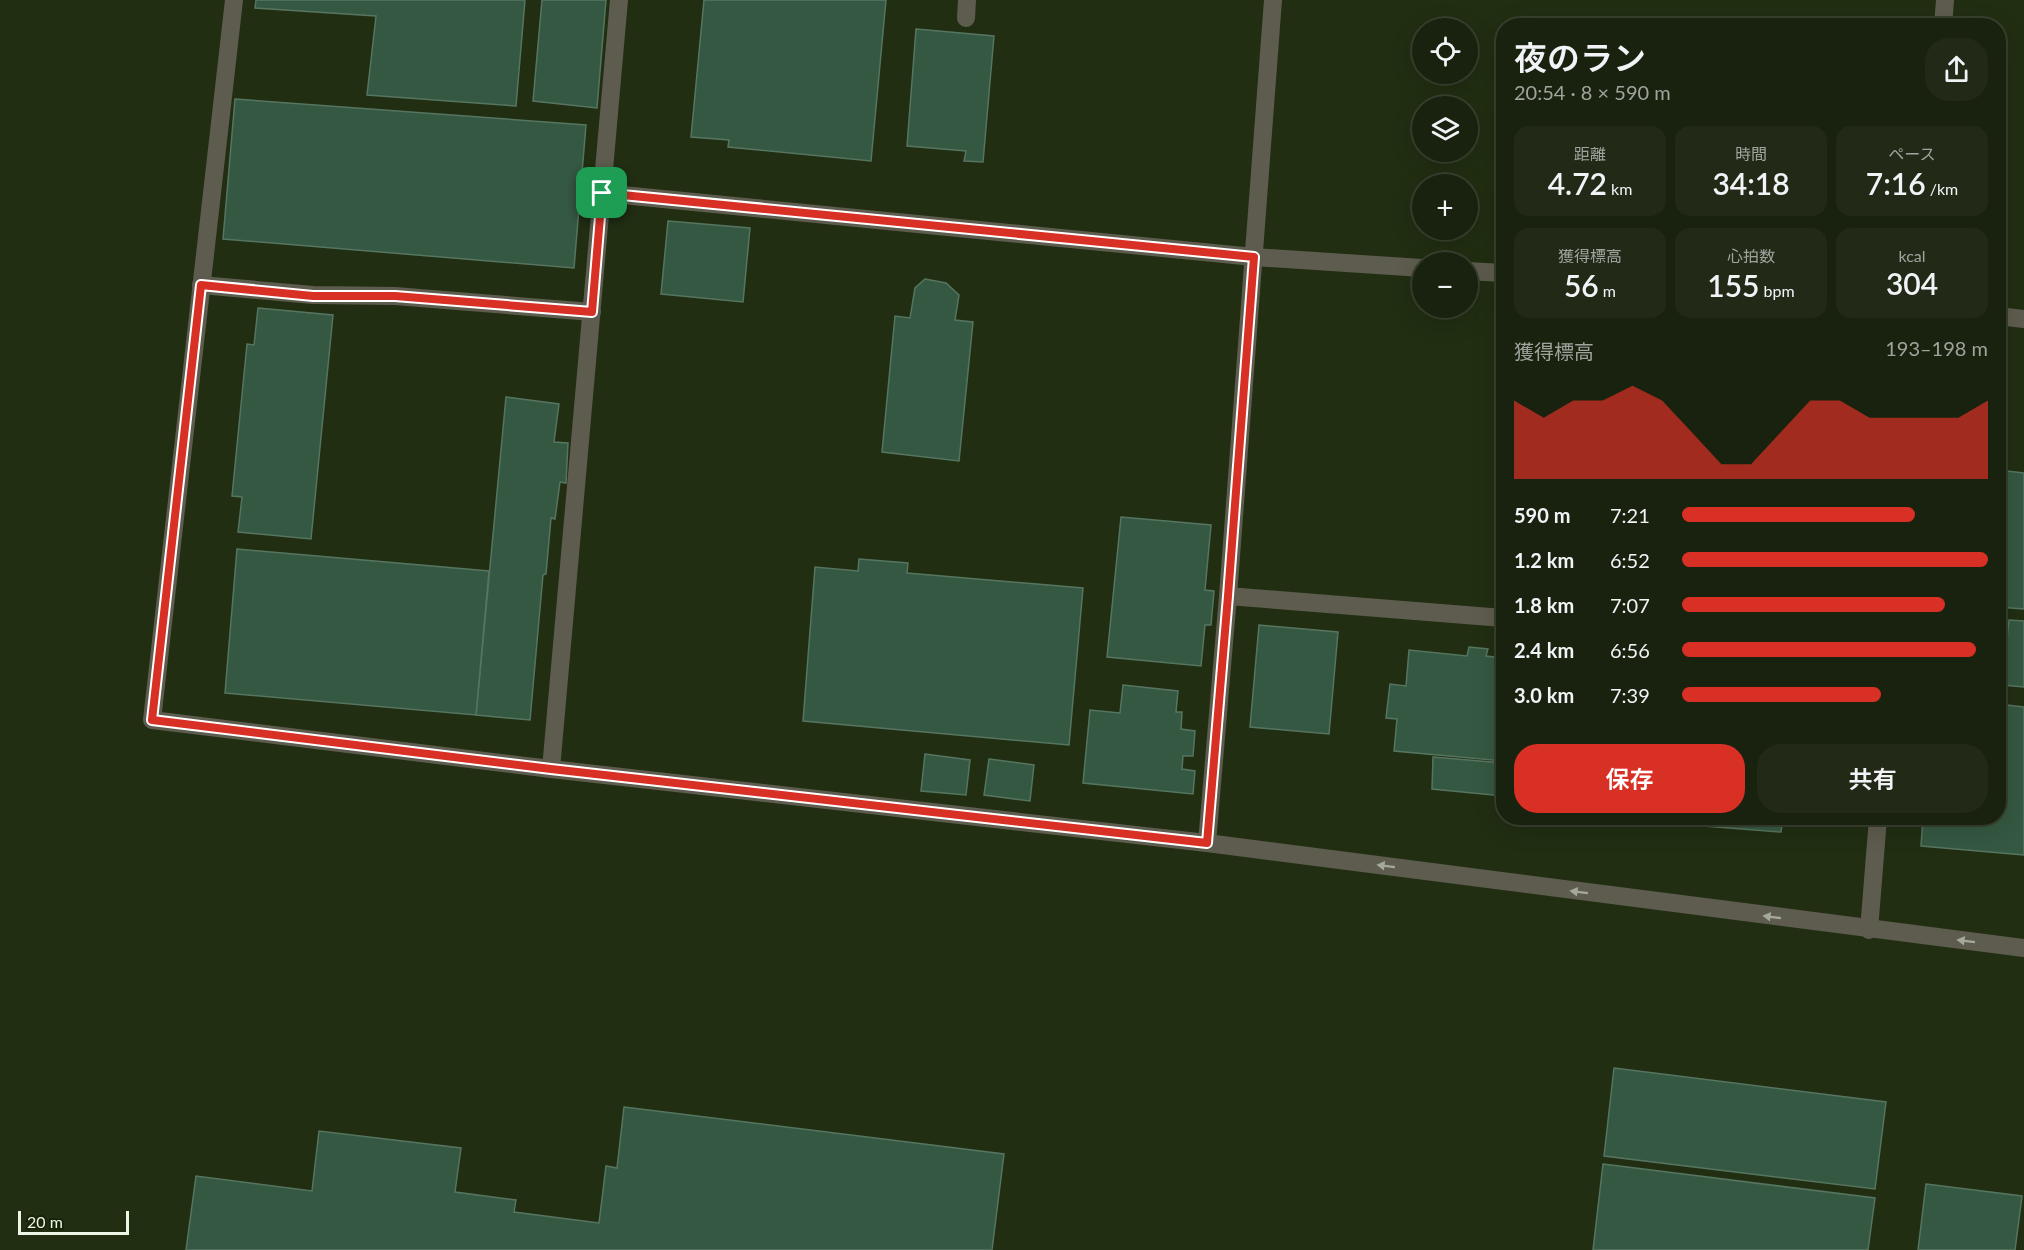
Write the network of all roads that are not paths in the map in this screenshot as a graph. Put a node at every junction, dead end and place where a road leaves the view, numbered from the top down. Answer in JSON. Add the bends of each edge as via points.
{"nodes":[{"id":1,"x":234,"y":0,"type":"edge"},
{"id":2,"x":619,"y":0,"type":"edge"},
{"id":3,"x":1273,"y":0,"type":"edge"},
{"id":4,"x":1945,"y":0,"type":"edge"},
{"id":5,"x":1944,"y":18,"type":"edge"},
{"id":6,"x":602,"y":193,"type":"junction"},
{"id":7,"x":1254,"y":257,"type":"junction"},
{"id":8,"x":1412,"y":267,"type":"edge"},
{"id":9,"x":1478,"y":272,"type":"edge"},
{"id":10,"x":1496,"y":273,"type":"edge"},
{"id":11,"x":201,"y":285,"type":"junction"},
{"id":12,"x":592,"y":312,"type":"junction"},
{"id":13,"x":2006,"y":317,"type":"edge"},
{"id":14,"x":2024,"y":319,"type":"edge"},
{"id":15,"x":1228,"y":596,"type":"junction"},
{"id":16,"x":1496,"y":617,"type":"edge"},
{"id":17,"x":551,"y":769,"type":"junction"},
{"id":18,"x":1877,"y":825,"type":"edge"},
{"id":19,"x":1207,"y":843,"type":"junction"},
{"id":20,"x":1869,"y":930,"type":"junction"},
{"id":21,"x":2024,"y":948,"type":"edge"}],
"edges":[{"from":1,"to":11,"type":"lane"},
{"from":2,"to":6,"type":"lane"},
{"from":3,"to":7,"type":"lane"},
{"from":4,"to":5,"type":"lane"},
{"from":6,"to":7,"type":"lane"},
{"from":6,"to":12,"type":"lane"},
{"from":7,"to":8,"type":"lane"},
{"from":7,"to":15,"type":"lane"},
{"from":9,"to":10,"type":"lane"},
{"from":11,"to":12,"type":"lane","via":[[313,296],[395,296]]},
{"from":11,"to":17,"type":"lane","via":[[152,720]]},
{"from":12,"to":17,"type":"lane"},
{"from":13,"to":14,"type":"lane"},
{"from":15,"to":16,"type":"lane"},
{"from":15,"to":19,"type":"lane"},
{"from":17,"to":19,"type":"lane"},
{"from":18,"to":20,"type":"lane"},
{"from":20,"to":19,"type":"lane","one_way":true},
{"from":21,"to":20,"type":"lane","one_way":true}]}
